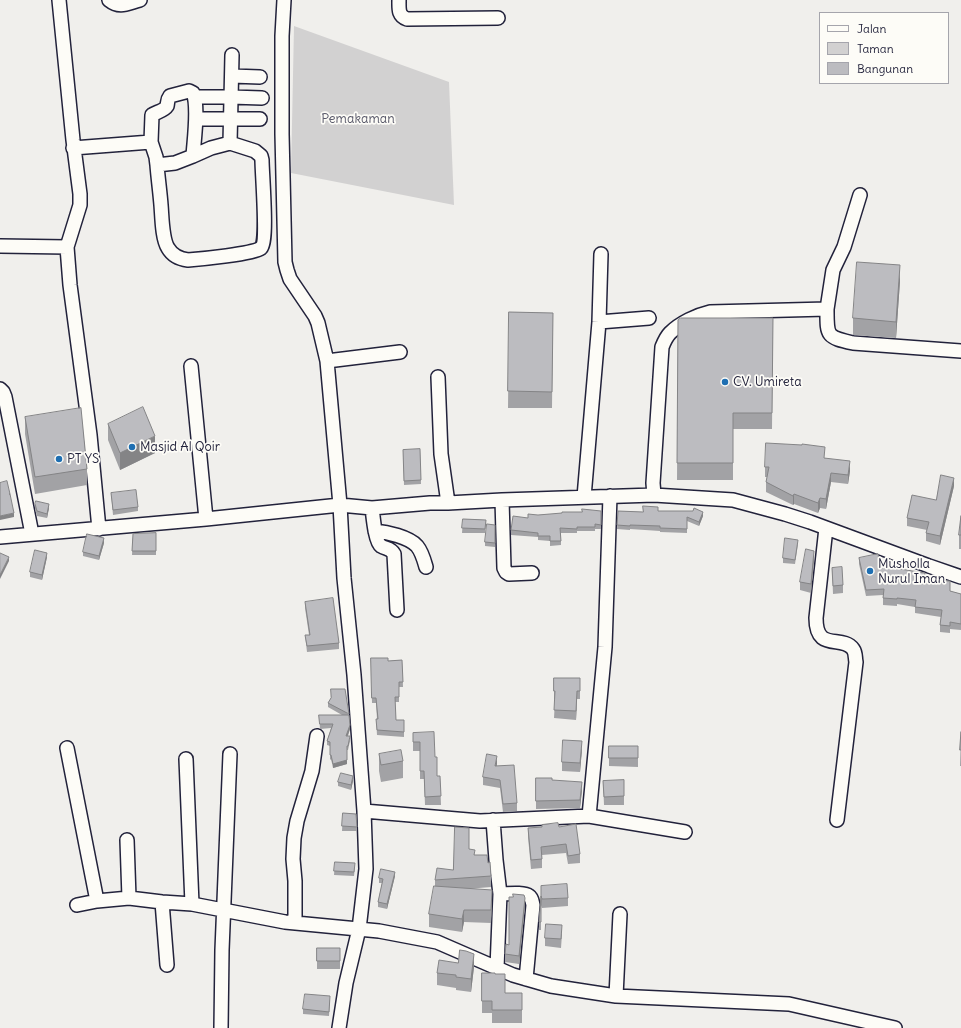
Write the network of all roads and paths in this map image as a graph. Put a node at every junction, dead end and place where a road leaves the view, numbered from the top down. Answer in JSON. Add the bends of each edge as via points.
{"nodes":[{"id":1,"x":59,"y":0,"type":"edge"},
{"id":2,"x":109,"y":0,"type":"edge"},
{"id":3,"x":140,"y":0,"type":"edge"},
{"id":4,"x":284,"y":0,"type":"edge"},
{"id":5,"x":399,"y":0,"type":"edge"},
{"id":6,"x":498,"y":18,"type":"dead end"},
{"id":7,"x":232,"y":55,"type":"dead end"},
{"id":8,"x":232,"y":76,"type":"junction"},
{"id":9,"x":260,"y":77,"type":"dead end"},
{"id":10,"x":195,"y":97,"type":"junction"},
{"id":11,"x":231,"y":97,"type":"junction"},
{"id":12,"x":262,"y":98,"type":"dead end"},
{"id":13,"x":196,"y":119,"type":"junction"},
{"id":14,"x":260,"y":119,"type":"dead end"},
{"id":15,"x":231,"y":120,"type":"junction"},
{"id":16,"x":151,"y":142,"type":"junction"},
{"id":17,"x":230,"y":143,"type":"junction"},
{"id":18,"x":73,"y":148,"type":"junction"},
{"id":19,"x":193,"y":156,"type":"junction"},
{"id":20,"x":157,"y":165,"type":"junction"},
{"id":21,"x":860,"y":195,"type":"dead end"},
{"id":22,"x":0,"y":246,"type":"edge"},
{"id":23,"x":67,"y":247,"type":"junction"},
{"id":24,"x":601,"y":254,"type":"dead end"},
{"id":25,"x":827,"y":309,"type":"junction"},
{"id":26,"x":649,"y":318,"type":"dead end"},
{"id":27,"x":599,"y":322,"type":"junction"},
{"id":28,"x":961,"y":351,"type":"edge"},
{"id":29,"x":400,"y":352,"type":"dead end"},
{"id":30,"x":327,"y":361,"type":"junction"},
{"id":31,"x":190,"y":366,"type":"dead end"},
{"id":32,"x":438,"y":377,"type":"dead end"},
{"id":33,"x":0,"y":388,"type":"edge"},
{"id":34,"x":654,"y":495,"type":"junction"},
{"id":35,"x":610,"y":496,"type":"junction"},
{"id":36,"x":584,"y":497,"type":"junction"},
{"id":37,"x":502,"y":500,"type":"junction"},
{"id":38,"x":448,"y":503,"type":"junction"},
{"id":39,"x":340,"y":506,"type":"junction"},
{"id":40,"x":372,"y":508,"type":"junction"},
{"id":41,"x":206,"y":519,"type":"junction"},
{"id":42,"x":99,"y":528,"type":"junction"},
{"id":43,"x":826,"y":528,"type":"junction"},
{"id":44,"x":375,"y":531,"type":"junction"},
{"id":45,"x":32,"y":534,"type":"junction"},
{"id":46,"x":0,"y":538,"type":"edge"},
{"id":47,"x":426,"y":567,"type":"dead end"},
{"id":48,"x":532,"y":573,"type":"dead end"},
{"id":49,"x":961,"y":577,"type":"edge"},
{"id":50,"x":398,"y":610,"type":"dead end"},
{"id":51,"x":317,"y":736,"type":"dead end"},
{"id":52,"x":67,"y":748,"type":"dead end"},
{"id":53,"x":230,"y":754,"type":"dead end"},
{"id":54,"x":186,"y":759,"type":"dead end"},
{"id":55,"x":364,"y":811,"type":"junction"},
{"id":56,"x":589,"y":816,"type":"junction"},
{"id":57,"x":493,"y":820,"type":"junction"},
{"id":58,"x":837,"y":820,"type":"dead end"},
{"id":59,"x":685,"y":832,"type":"dead end"},
{"id":60,"x":127,"y":840,"type":"dead end"},
{"id":61,"x":500,"y":894,"type":"junction"},
{"id":62,"x":129,"y":898,"type":"junction"},
{"id":63,"x":97,"y":901,"type":"junction"},
{"id":64,"x":162,"y":902,"type":"junction"},
{"id":65,"x":192,"y":904,"type":"junction"},
{"id":66,"x":77,"y":905,"type":"dead end"},
{"id":67,"x":224,"y":910,"type":"junction"},
{"id":68,"x":620,"y":914,"type":"dead end"},
{"id":69,"x":295,"y":923,"type":"junction"},
{"id":70,"x":359,"y":929,"type":"junction"},
{"id":71,"x":167,"y":965,"type":"dead end"},
{"id":72,"x":497,"y":968,"type":"junction"},
{"id":73,"x":526,"y":979,"type":"junction"},
{"id":74,"x":616,"y":996,"type":"junction"},
{"id":75,"x":221,"y":1028,"type":"edge"},
{"id":76,"x":339,"y":1028,"type":"edge"},
{"id":77,"x":895,"y":1028,"type":"edge"}],
"edges":[{"from":1,"to":18,"type":"street"},
{"from":2,"to":3,"type":"street","via":[[121,5]]},
{"from":4,"to":30,"type":"street","via":[[282,134],[285,262],[290,279],[318,323]]},
{"from":5,"to":6,"type":"street","via":[[399,12],[407,19]]},
{"from":7,"to":8,"type":"street"},
{"from":8,"to":9,"type":"street"},
{"from":8,"to":11,"type":"street"},
{"from":10,"to":11,"type":"street"},
{"from":10,"to":13,"type":"street"},
{"from":10,"to":16,"type":"street","via":[[189,91],[169,97],[165,108],[152,115]]},
{"from":11,"to":12,"type":"street"},
{"from":11,"to":15,"type":"street"},
{"from":13,"to":15,"type":"street"},
{"from":13,"to":19,"type":"street"},
{"from":14,"to":15,"type":"street"},
{"from":15,"to":17,"type":"street"},
{"from":16,"to":18,"type":"street"},
{"from":16,"to":20,"type":"street"},
{"from":17,"to":19,"type":"street"},
{"from":17,"to":20,"type":"street","via":[[255,151],[262,160],[265,229],[263,245],[257,250],[188,260],[176,256],[166,244]]},
{"from":18,"to":23,"type":"street","via":[[80,205]]},
{"from":19,"to":20,"type":"street","via":[[175,163]]},
{"from":21,"to":25,"type":"street","via":[[844,247],[833,270]]},
{"from":22,"to":23,"type":"street"},
{"from":23,"to":42,"type":"street"},
{"from":24,"to":27,"type":"street"},
{"from":25,"to":28,"type":"street","via":[[827,331],[840,340]]},
{"from":25,"to":34,"type":"street","via":[[710,312],[691,319],[670,333],[662,347]]},
{"from":26,"to":27,"type":"street"},
{"from":27,"to":36,"type":"street"},
{"from":29,"to":30,"type":"street"},
{"from":30,"to":39,"type":"street"},
{"from":31,"to":41,"type":"street"},
{"from":32,"to":38,"type":"street","via":[[441,454]]},
{"from":33,"to":45,"type":"street","via":[[5,396]]},
{"from":34,"to":35,"type":"street"},
{"from":34,"to":43,"type":"street","via":[[733,500]]},
{"from":35,"to":36,"type":"street"},
{"from":35,"to":56,"type":"street","via":[[605,647]]},
{"from":36,"to":37,"type":"street"},
{"from":37,"to":38,"type":"street"},
{"from":37,"to":48,"type":"street","via":[[505,571],[509,574]]},
{"from":38,"to":40,"type":"street"},
{"from":39,"to":40,"type":"street"},
{"from":39,"to":41,"type":"street"},
{"from":39,"to":55,"type":"street"},
{"from":40,"to":44,"type":"street"},
{"from":41,"to":42,"type":"street"},
{"from":42,"to":45,"type":"street"},
{"from":43,"to":49,"type":"street"},
{"from":43,"to":58,"type":"street","via":[[817,630],[823,638],[850,646],[856,662]]},
{"from":44,"to":47,"type":"street","via":[[386,532],[412,542],[420,551]]},
{"from":44,"to":50,"type":"street","via":[[378,544],[392,550],[394,554]]},
{"from":45,"to":46,"type":"street"},
{"from":51,"to":69,"type":"street","via":[[312,771],[294,838]]},
{"from":52,"to":63,"type":"street"},
{"from":53,"to":67,"type":"street"},
{"from":54,"to":65,"type":"street"},
{"from":55,"to":57,"type":"street"},
{"from":55,"to":70,"type":"street","via":[[366,869]]},
{"from":56,"to":57,"type":"street"},
{"from":56,"to":59,"type":"street"},
{"from":57,"to":61,"type":"street"},
{"from":60,"to":62,"type":"street"},
{"from":61,"to":72,"type":"street"},
{"from":61,"to":73,"type":"street","via":[[526,894],[533,905]]},
{"from":62,"to":63,"type":"street"},
{"from":62,"to":64,"type":"street"},
{"from":63,"to":66,"type":"street"},
{"from":64,"to":65,"type":"street"},
{"from":64,"to":71,"type":"street"},
{"from":65,"to":67,"type":"street"},
{"from":67,"to":69,"type":"street"},
{"from":67,"to":75,"type":"street"},
{"from":68,"to":74,"type":"street"},
{"from":69,"to":70,"type":"street"},
{"from":70,"to":72,"type":"street","via":[[437,942]]},
{"from":70,"to":76,"type":"street","via":[[346,983]]},
{"from":72,"to":73,"type":"street"},
{"from":73,"to":74,"type":"street","via":[[551,986]]},
{"from":74,"to":77,"type":"street","via":[[789,1004]]}]}
